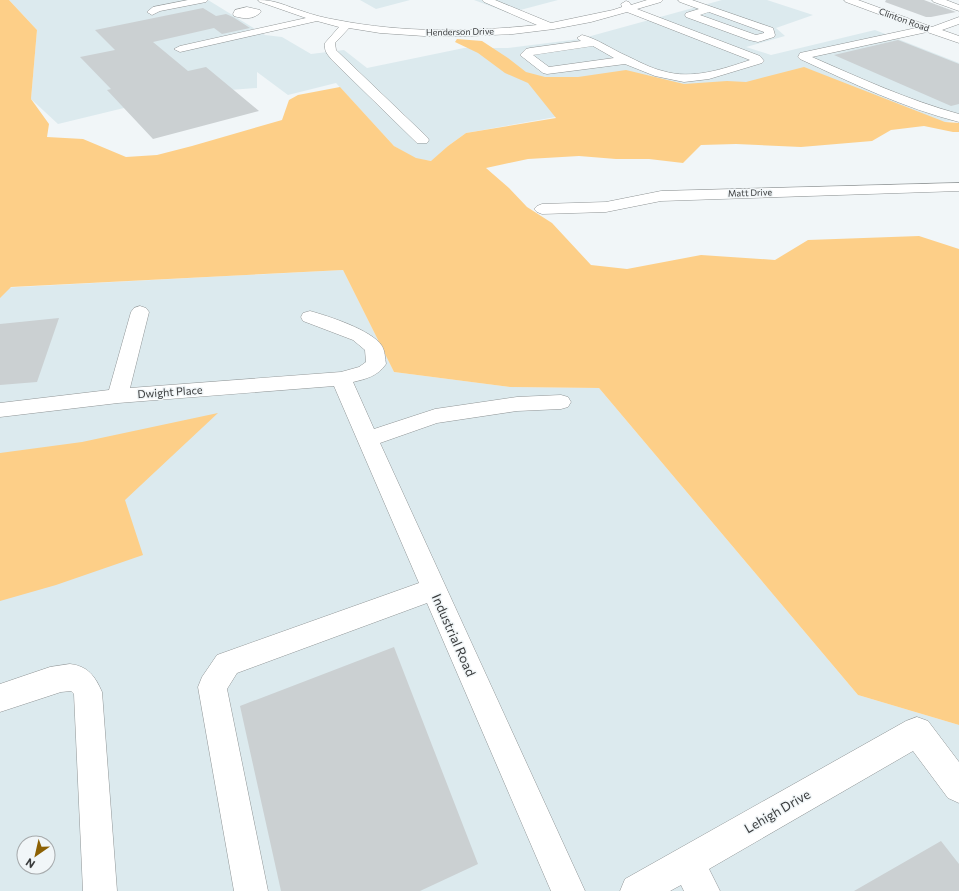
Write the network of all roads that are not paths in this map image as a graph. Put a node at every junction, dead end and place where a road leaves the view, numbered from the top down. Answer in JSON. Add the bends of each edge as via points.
{"nodes":[{"id":1,"x":203,"y":0,"type":"edge"},
{"id":2,"x":263,"y":0,"type":"edge"},
{"id":3,"x":488,"y":0,"type":"edge"},
{"id":4,"x":614,"y":0,"type":"edge"},
{"id":5,"x":658,"y":0,"type":"edge"},
{"id":6,"x":683,"y":0,"type":"edge"},
{"id":7,"x":849,"y":0,"type":"edge"},
{"id":8,"x":937,"y":0,"type":"edge"},
{"id":9,"x":959,"y":8,"type":"edge"},
{"id":10,"x":628,"y":9,"type":"junction"},
{"id":11,"x":710,"y":9,"type":"junction"},
{"id":12,"x":152,"y":12,"type":"dead end"},
{"id":13,"x":549,"y":15,"type":"dead end"},
{"id":14,"x":246,"y":16,"type":"dead end"},
{"id":15,"x":317,"y":19,"type":"junction"},
{"id":16,"x":959,"y":20,"type":"edge"},
{"id":17,"x":569,"y":23,"type":"junction"},
{"id":18,"x":346,"y":25,"type":"junction"},
{"id":19,"x":552,"y":25,"type":"junction"},
{"id":20,"x":266,"y":30,"type":"junction"},
{"id":21,"x":929,"y":30,"type":"junction"},
{"id":22,"x":959,"y":40,"type":"edge"},
{"id":23,"x":594,"y":43,"type":"junction"},
{"id":24,"x":180,"y":49,"type":"dead end"},
{"id":25,"x":612,"y":52,"type":"junction"},
{"id":26,"x":628,"y":60,"type":"junction"},
{"id":27,"x":537,"y":63,"type":"junction"},
{"id":28,"x":959,"y":118,"type":"edge"},
{"id":29,"x":422,"y":140,"type":"dead end"},
{"id":30,"x":959,"y":187,"type":"edge"},
{"id":31,"x":542,"y":209,"type":"dead end"},
{"id":32,"x":140,"y":312,"type":"dead end"},
{"id":33,"x":310,"y":317,"type":"dead end"},
{"id":34,"x":341,"y":379,"type":"junction"},
{"id":35,"x":118,"y":396,"type":"junction"},
{"id":36,"x":561,"y":402,"type":"dead end"},
{"id":37,"x":0,"y":410,"type":"edge"},
{"id":38,"x":367,"y":439,"type":"junction"},
{"id":39,"x":434,"y":589,"type":"junction"},
{"id":40,"x":0,"y":698,"type":"edge"},
{"id":41,"x":959,"y":787,"type":"edge"},
{"id":42,"x":687,"y":863,"type":"junction"},
{"id":43,"x":100,"y":891,"type":"edge"},
{"id":44,"x":252,"y":891,"type":"edge"},
{"id":45,"x":568,"y":891,"type":"edge"},
{"id":46,"x":637,"y":891,"type":"edge"},
{"id":47,"x":703,"y":891,"type":"edge"}],
"edges":[{"from":1,"to":12,"type":"street"},
{"from":2,"to":15,"type":"street","name":"Henderson Drive"},
{"from":3,"to":19,"type":"street"},
{"from":4,"to":10,"type":"street","via":[[627,5]]},
{"from":5,"to":10,"type":"street","name":"Henderson Drive"},
{"from":6,"to":11,"type":"street"},
{"from":7,"to":21,"type":"street","name":"Clinton Road"},
{"from":8,"to":9,"type":"street"},
{"from":10,"to":17,"type":"street","name":"Henderson Drive"},
{"from":10,"to":26,"type":"street","via":[[756,58],[758,61],[696,77],[674,77],[660,75]]},
{"from":11,"to":11,"type":"street","via":[[769,30],[770,35],[753,38],[690,15]]},
{"from":13,"to":17,"type":"street"},
{"from":14,"to":20,"type":"street"},
{"from":15,"to":18,"type":"street","name":"Henderson Drive"},
{"from":15,"to":20,"type":"street"},
{"from":16,"to":21,"type":"street"},
{"from":17,"to":19,"type":"street","name":"Henderson Drive"},
{"from":18,"to":19,"type":"street","name":"Henderson Drive","via":[[381,30],[441,33],[489,32]]},
{"from":18,"to":29,"type":"street","via":[[330,43],[330,50]]},
{"from":19,"to":23,"type":"street"},
{"from":20,"to":24,"type":"street"},
{"from":21,"to":22,"type":"street","name":"Clinton Road"},
{"from":21,"to":28,"type":"street","via":[[804,57],[871,87]]},
{"from":23,"to":25,"type":"street"},
{"from":23,"to":27,"type":"street","via":[[530,51],[526,54]]},
{"from":25,"to":26,"type":"street"},
{"from":25,"to":27,"type":"street"},
{"from":26,"to":27,"type":"street","via":[[556,71],[547,71]]},
{"from":30,"to":31,"type":"street","name":"Matt Drive","via":[[661,196],[606,207]]},
{"from":32,"to":35,"type":"street"},
{"from":33,"to":34,"type":"street","name":"Dwight Place","via":[[360,336],[374,348],[376,364],[366,372]]},
{"from":34,"to":35,"type":"street","name":"Dwight Place"},
{"from":34,"to":38,"type":"street","name":"Industrial Road"},
{"from":35,"to":37,"type":"street","name":"Dwight Place"},
{"from":36,"to":38,"type":"street","via":[[517,404],[436,416]]},
{"from":38,"to":39,"type":"street","name":"Industrial Road"},
{"from":39,"to":44,"type":"street","via":[[227,664],[212,687]]},
{"from":39,"to":45,"type":"street","name":"Industrial Road"},
{"from":40,"to":43,"type":"street","via":[[64,677],[76,678],[88,692]]},
{"from":41,"to":42,"type":"street","name":"Lehigh Drive","via":[[917,732]]},
{"from":42,"to":46,"type":"street","name":"Lehigh Drive"},
{"from":42,"to":47,"type":"street"}]}
